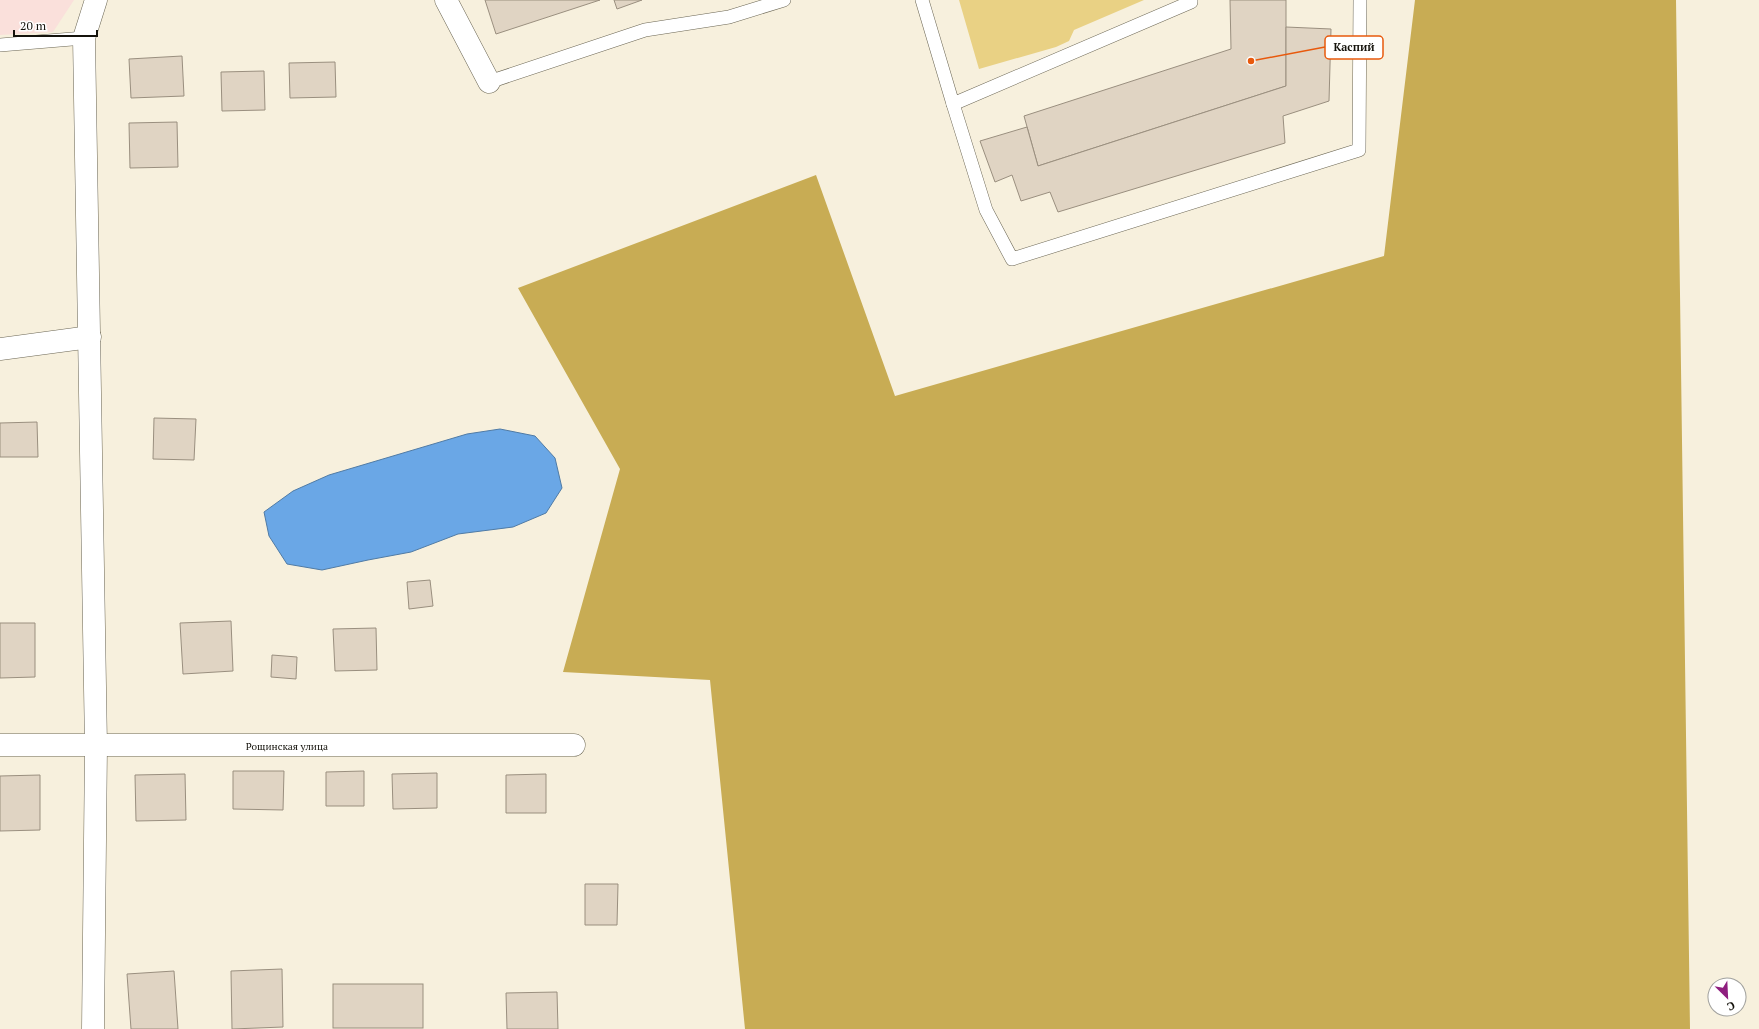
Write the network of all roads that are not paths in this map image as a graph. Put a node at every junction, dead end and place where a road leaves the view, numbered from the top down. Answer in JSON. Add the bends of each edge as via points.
{"nodes":[{"id":1,"x":96,"y":0,"type":"edge"},
{"id":2,"x":446,"y":0,"type":"edge"},
{"id":3,"x":784,"y":0,"type":"edge"},
{"id":4,"x":922,"y":0,"type":"edge"},
{"id":5,"x":1191,"y":0,"type":"edge"},
{"id":6,"x":1360,"y":0,"type":"edge"},
{"id":7,"x":84,"y":38,"type":"junction"},
{"id":8,"x":0,"y":45,"type":"edge"},
{"id":9,"x":489,"y":82,"type":"joint"},
{"id":10,"x":953,"y":104,"type":"junction"},
{"id":11,"x":90,"y":337,"type":"junction"},
{"id":12,"x":0,"y":349,"type":"edge"},
{"id":13,"x":0,"y":745,"type":"edge"},
{"id":14,"x":574,"y":745,"type":"dead end"},
{"id":15,"x":96,"y":746,"type":"junction"},
{"id":16,"x":93,"y":1029,"type":"edge"}],
"edges":[{"from":1,"to":7,"type":"street"},
{"from":2,"to":9,"type":"street"},
{"from":3,"to":9,"type":"lane","via":[[729,17],[645,30]]},
{"from":4,"to":10,"type":"lane"},
{"from":5,"to":10,"type":"lane"},
{"from":6,"to":10,"type":"lane","via":[[1360,150],[1012,259],[986,210]]},
{"from":7,"to":8,"type":"lane"},
{"from":7,"to":11,"type":"street"},
{"from":11,"to":12,"type":"street"},
{"from":11,"to":15,"type":"street"},
{"from":13,"to":15,"type":"street","name":"Рощинская улица"},
{"from":14,"to":15,"type":"street","name":"Рощинская улица"},
{"from":15,"to":16,"type":"street"}]}
